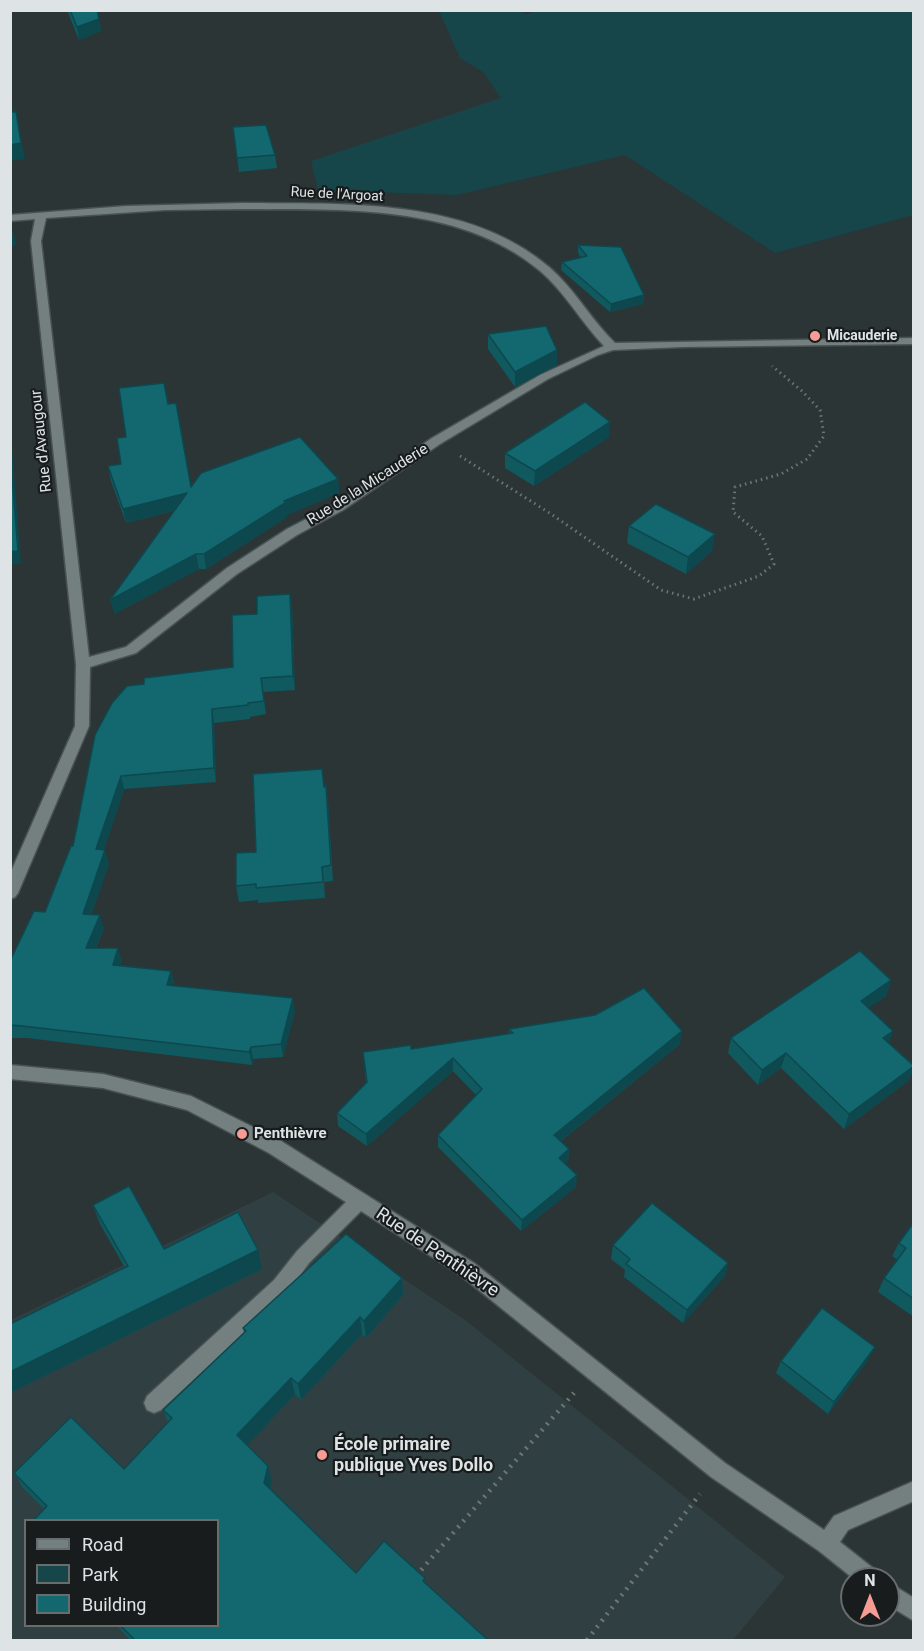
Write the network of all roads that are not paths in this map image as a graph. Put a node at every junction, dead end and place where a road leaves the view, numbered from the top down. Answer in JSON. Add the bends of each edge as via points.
{"nodes":[{"id":1,"x":41,"y":215,"type":"junction"},
{"id":2,"x":11,"y":218,"type":"edge"},
{"id":3,"x":914,"y":341,"type":"edge"},
{"id":4,"x":612,"y":347,"type":"junction"},
{"id":5,"x":82,"y":664,"type":"junction"},
{"id":6,"x":10,"y":893,"type":"edge"},
{"id":7,"x":10,"y":1072,"type":"edge"},
{"id":8,"x":359,"y":1201,"type":"junction"},
{"id":9,"x":154,"y":1403,"type":"dead end"},
{"id":10,"x":914,"y":1491,"type":"edge"},
{"id":11,"x":826,"y":1544,"type":"junction"},
{"id":12,"x":856,"y":1567,"type":"edge"},
{"id":13,"x":900,"y":1601,"type":"edge"},
{"id":14,"x":914,"y":1611,"type":"edge"}],
"edges":[{"from":1,"to":2,"type":"street","name":"Rue de l'Argoat"},
{"from":1,"to":4,"type":"street","name":"Rue de l'Argoat","via":[[148,207],[262,206],[369,210],[436,218],[480,230],[548,272]]},
{"from":1,"to":5,"type":"street","name":"Rue d'Avaugour","via":[[36,241]]},
{"from":3,"to":4,"type":"street","name":"Rue de la Micauderie"},
{"from":4,"to":5,"type":"street","name":"Rue de la Micauderie","via":[[544,377],[436,441],[339,507],[292,532],[232,572],[131,650]]},
{"from":5,"to":6,"type":"street","via":[[82,726]]},
{"from":7,"to":8,"type":"street","name":"Rue de Penthièvre","via":[[103,1081],[191,1103],[275,1147]]},
{"from":8,"to":9,"type":"street","via":[[303,1257],[281,1286]]},
{"from":8,"to":11,"type":"street","name":"Rue de Penthièvre","via":[[467,1269],[718,1470]]},
{"from":10,"to":11,"type":"street","via":[[841,1523]]},
{"from":11,"to":12,"type":"street","name":"Rue de Penthièvre"},
{"from":13,"to":14,"type":"street"}]}
